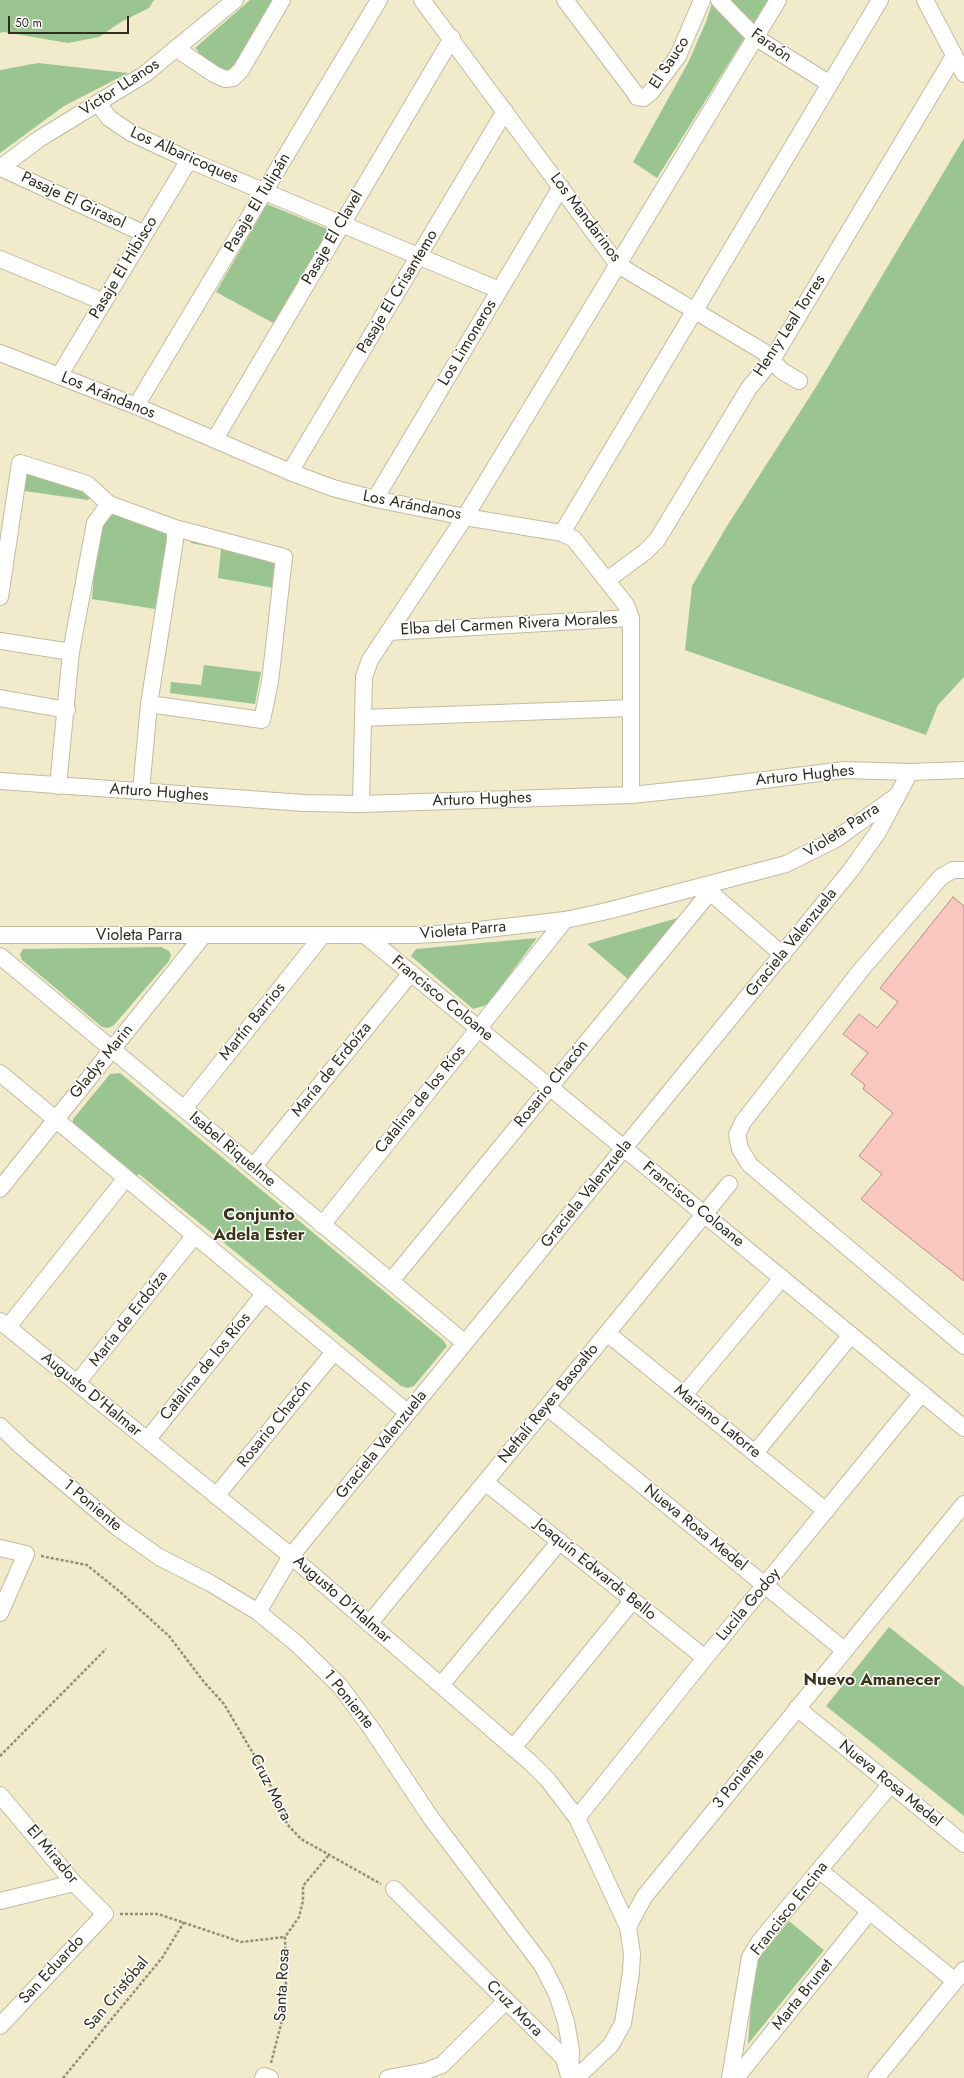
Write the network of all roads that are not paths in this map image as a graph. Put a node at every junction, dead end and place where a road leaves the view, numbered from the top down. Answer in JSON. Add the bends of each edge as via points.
{"nodes":[{"id":1,"x":235,"y":0,"type":"edge"},
{"id":2,"x":282,"y":0,"type":"edge"},
{"id":3,"x":379,"y":0,"type":"edge"},
{"id":4,"x":422,"y":0,"type":"edge"},
{"id":5,"x":565,"y":0,"type":"edge"},
{"id":6,"x":702,"y":0,"type":"edge"},
{"id":7,"x":719,"y":0,"type":"edge"},
{"id":8,"x":778,"y":0,"type":"edge"},
{"id":9,"x":880,"y":0,"type":"edge"},
{"id":10,"x":925,"y":0,"type":"edge"},
{"id":11,"x":755,"y":37,"type":"junction"},
{"id":12,"x":452,"y":38,"type":"junction"},
{"id":13,"x":177,"y":49,"type":"junction"},
{"id":14,"x":954,"y":56,"type":"junction"},
{"id":15,"x":964,"y":74,"type":"edge"},
{"id":16,"x":830,"y":84,"type":"junction"},
{"id":17,"x":98,"y":103,"type":"junction"},
{"id":18,"x":505,"y":111,"type":"junction"},
{"id":19,"x":189,"y":160,"type":"junction"},
{"id":20,"x":0,"y":168,"type":"edge"},
{"id":21,"x":561,"y":187,"type":"junction"},
{"id":22,"x":265,"y":192,"type":"junction"},
{"id":23,"x":342,"y":224,"type":"junction"},
{"id":24,"x":145,"y":234,"type":"junction"},
{"id":25,"x":419,"y":256,"type":"junction"},
{"id":26,"x":0,"y":259,"type":"edge"},
{"id":27,"x":618,"y":265,"type":"junction"},
{"id":28,"x":500,"y":290,"type":"junction"},
{"id":29,"x":104,"y":302,"type":"junction"},
{"id":30,"x":694,"y":310,"type":"junction"},
{"id":31,"x":0,"y":353,"type":"edge"},
{"id":32,"x":772,"y":360,"type":"junction"},
{"id":33,"x":59,"y":376,"type":"junction"},
{"id":34,"x":799,"y":381,"type":"dead end"},
{"id":35,"x":136,"y":406,"type":"junction"},
{"id":36,"x":215,"y":439,"type":"junction"},
{"id":37,"x":290,"y":472,"type":"junction"},
{"id":38,"x":375,"y":499,"type":"junction"},
{"id":39,"x":109,"y":504,"type":"junction"},
{"id":40,"x":465,"y":517,"type":"junction"},
{"id":41,"x":175,"y":528,"type":"junction"},
{"id":42,"x":562,"y":533,"type":"junction"},
{"id":43,"x":607,"y":580,"type":"junction"},
{"id":44,"x":0,"y":597,"type":"edge"},
{"id":45,"x":631,"y":618,"type":"junction"},
{"id":46,"x":388,"y":632,"type":"junction"},
{"id":47,"x":0,"y":641,"type":"edge"},
{"id":48,"x":71,"y":652,"type":"junction"},
{"id":49,"x":0,"y":698,"type":"edge"},
{"id":50,"x":149,"y":704,"type":"junction"},
{"id":51,"x":631,"y":708,"type":"junction"},
{"id":52,"x":67,"y":710,"type":"junction"},
{"id":53,"x":363,"y":718,"type":"junction"},
{"id":54,"x":964,"y":770,"type":"edge"},
{"id":55,"x":910,"y":772,"type":"junction"},
{"id":56,"x":0,"y":781,"type":"edge"},
{"id":57,"x":58,"y":786,"type":"junction"},
{"id":58,"x":141,"y":791,"type":"junction"},
{"id":59,"x":898,"y":794,"type":"junction"},
{"id":60,"x":631,"y":795,"type":"junction"},
{"id":61,"x":361,"y":804,"type":"junction"},
{"id":62,"x":964,"y":870,"type":"edge"},
{"id":63,"x":709,"y":889,"type":"junction"},
{"id":64,"x":565,"y":920,"type":"junction"},
{"id":65,"x":0,"y":935,"type":"edge"},
{"id":66,"x":203,"y":936,"type":"junction"},
{"id":67,"x":322,"y":936,"type":"junction"},
{"id":68,"x":366,"y":936,"type":"junction"},
{"id":69,"x":783,"y":955,"type":"junction"},
{"id":70,"x":0,"y":956,"type":"edge"},
{"id":71,"x":411,"y":973,"type":"junction"},
{"id":72,"x":479,"y":1029,"type":"junction"},
{"id":73,"x":112,"y":1049,"type":"junction"},
{"id":74,"x":0,"y":1073,"type":"edge"},
{"id":75,"x":550,"y":1087,"type":"junction"},
{"id":76,"x":184,"y":1109,"type":"junction"},
{"id":77,"x":56,"y":1120,"type":"junction"},
{"id":78,"x":624,"y":1148,"type":"junction"},
{"id":79,"x":253,"y":1167,"type":"junction"},
{"id":80,"x":126,"y":1178,"type":"junction"},
{"id":81,"x":729,"y":1184,"type":"dead end"},
{"id":82,"x":0,"y":1189,"type":"edge"},
{"id":83,"x":704,"y":1214,"type":"junction"},
{"id":84,"x":322,"y":1224,"type":"junction"},
{"id":85,"x":195,"y":1236,"type":"junction"},
{"id":86,"x":782,"y":1278,"type":"junction"},
{"id":87,"x":390,"y":1281,"type":"junction"},
{"id":88,"x":265,"y":1294,"type":"junction"},
{"id":89,"x":4,"y":1324,"type":"edge"},
{"id":90,"x":607,"y":1333,"type":"junction"},
{"id":91,"x":851,"y":1335,"type":"junction"},
{"id":92,"x":465,"y":1343,"type":"junction"},
{"id":93,"x":964,"y":1346,"type":"edge"},
{"id":94,"x":334,"y":1352,"type":"junction"},
{"id":95,"x":78,"y":1383,"type":"junction"},
{"id":96,"x":922,"y":1393,"type":"junction"},
{"id":97,"x":684,"y":1395,"type":"junction"},
{"id":98,"x":547,"y":1406,"type":"junction"},
{"id":99,"x":408,"y":1413,"type":"junction"},
{"id":100,"x":0,"y":1426,"type":"edge"},
{"id":101,"x":964,"y":1428,"type":"edge"},
{"id":102,"x":147,"y":1440,"type":"junction"},
{"id":103,"x":755,"y":1453,"type":"junction"},
{"id":104,"x":486,"y":1482,"type":"junction"},
{"id":105,"x":216,"y":1496,"type":"junction"},
{"id":106,"x":964,"y":1504,"type":"edge"},
{"id":107,"x":826,"y":1511,"type":"junction"},
{"id":108,"x":560,"y":1541,"type":"junction"},
{"id":109,"x":0,"y":1548,"type":"edge"},
{"id":110,"x":291,"y":1556,"type":"junction"},
{"id":111,"x":765,"y":1585,"type":"junction"},
{"id":112,"x":633,"y":1600,"type":"junction"},
{"id":113,"x":258,"y":1612,"type":"junction"},
{"id":114,"x":0,"y":1613,"type":"edge"},
{"id":115,"x":369,"y":1624,"type":"junction"},
{"id":116,"x":844,"y":1650,"type":"junction"},
{"id":117,"x":705,"y":1658,"type":"junction"},
{"id":118,"x":441,"y":1685,"type":"junction"},
{"id":119,"x":797,"y":1708,"type":"junction"},
{"id":120,"x":513,"y":1748,"type":"junction"},
{"id":121,"x":891,"y":1784,"type":"junction"},
{"id":122,"x":0,"y":1795,"type":"edge"},
{"id":123,"x":577,"y":1818,"type":"junction"},
{"id":124,"x":964,"y":1844,"type":"edge"},
{"id":125,"x":819,"y":1870,"type":"junction"},
{"id":126,"x":74,"y":1883,"type":"junction"},
{"id":127,"x":394,"y":1889,"type":"road end"},
{"id":128,"x":0,"y":1901,"type":"edge"},
{"id":129,"x":870,"y":1911,"type":"junction"},
{"id":130,"x":105,"y":1914,"type":"joint"},
{"id":131,"x":628,"y":1927,"type":"junction"},
{"id":132,"x":960,"y":1975,"type":"edge"},
{"id":133,"x":506,"y":2001,"type":"junction"},
{"id":134,"x":0,"y":2026,"type":"edge"},
{"id":135,"x":388,"y":2078,"type":"edge"},
{"id":136,"x":570,"y":2078,"type":"edge"},
{"id":137,"x":576,"y":2078,"type":"edge"},
{"id":138,"x":730,"y":2078,"type":"edge"},
{"id":139,"x":736,"y":2078,"type":"edge"},
{"id":140,"x":876,"y":2078,"type":"edge"}],
"edges":[{"from":1,"to":13,"type":"street","name":"Victor LLanos"},
{"from":2,"to":13,"type":"street","via":[[241,70],[233,78],[225,79],[214,74]]},
{"from":3,"to":22,"type":"street","name":"Pasaje El Tulipán"},
{"from":4,"to":12,"type":"street","name":"Los Mandarinos"},
{"from":5,"to":6,"type":"street","name":"El Sauco","via":[[640,98],[651,92],[678,56]]},
{"from":7,"to":11,"type":"street","name":"Faraón"},
{"from":8,"to":11,"type":"street"},
{"from":9,"to":16,"type":"street"},
{"from":10,"to":14,"type":"street"},
{"from":11,"to":16,"type":"street","name":"Faraón"},
{"from":11,"to":27,"type":"street"},
{"from":12,"to":18,"type":"street","name":"Los Mandarinos"},
{"from":12,"to":23,"type":"street","name":"Pasaje El Clavel"},
{"from":13,"to":17,"type":"street","name":"Victor LLanos","via":[[145,74]]},
{"from":14,"to":15,"type":"street"},
{"from":14,"to":32,"type":"street","name":"Henry Leal Torres"},
{"from":16,"to":30,"type":"street"},
{"from":17,"to":19,"type":"street","name":"Los Albaricoques","via":[[120,127]]},
{"from":17,"to":20,"type":"street","name":"Victor LLanos","via":[[39,138]]},
{"from":18,"to":21,"type":"street","name":"Los Mandarinos"},
{"from":18,"to":25,"type":"street","name":"Pasaje El Crisantemo"},
{"from":19,"to":22,"type":"street","name":"Los Albaricoques"},
{"from":19,"to":24,"type":"street","name":"Pasaje El Hibisco"},
{"from":20,"to":24,"type":"street","name":"Pasaje El Girasol"},
{"from":21,"to":27,"type":"street","name":"Los Mandarinos"},
{"from":21,"to":28,"type":"street","name":"Los Limoneros"},
{"from":22,"to":23,"type":"street","name":"Los Albaricoques"},
{"from":22,"to":35,"type":"street","name":"Pasaje El Tulipán"},
{"from":23,"to":25,"type":"street","name":"Los Albaricoques"},
{"from":23,"to":36,"type":"street","name":"Pasaje El Clavel"},
{"from":24,"to":29,"type":"street","name":"Pasaje El Hibisco"},
{"from":25,"to":28,"type":"street","name":"Los Albaricoques"},
{"from":25,"to":37,"type":"street","name":"Pasaje El Crisantemo"},
{"from":26,"to":29,"type":"street"},
{"from":27,"to":30,"type":"street","name":"Los Mandarinos"},
{"from":27,"to":40,"type":"street"},
{"from":28,"to":38,"type":"street","name":"Los Limoneros"},
{"from":29,"to":33,"type":"street","name":"Pasaje El Hibisco"},
{"from":30,"to":32,"type":"street","name":"Los Mandarinos","via":[[764,352]]},
{"from":30,"to":42,"type":"street"},
{"from":31,"to":33,"type":"street","name":"Los Arándanos"},
{"from":32,"to":34,"type":"street","name":"Los Mandarinos","via":[[782,371]]},
{"from":32,"to":43,"type":"street","name":"Henry Leal Torres","via":[[749,388],[657,540]]},
{"from":33,"to":35,"type":"street","name":"Los Arándanos"},
{"from":35,"to":36,"type":"street","name":"Los Arándanos"},
{"from":36,"to":37,"type":"street","name":"Los Arándanos"},
{"from":37,"to":38,"type":"street","name":"Los Arándanos","via":[[333,488]]},
{"from":38,"to":40,"type":"street","name":"Los Arándanos"},
{"from":39,"to":41,"type":"street"},
{"from":39,"to":44,"type":"street","via":[[87,484],[20,463]]},
{"from":39,"to":48,"type":"street","via":[[95,523]]},
{"from":40,"to":42,"type":"street","name":"Los Arándanos"},
{"from":40,"to":46,"type":"street"},
{"from":41,"to":50,"type":"street"},
{"from":41,"to":50,"type":"street","via":[[284,557],[270,682],[262,720]]},
{"from":42,"to":43,"type":"street","name":"Los Arándanos","via":[[578,543]]},
{"from":43,"to":45,"type":"street","name":"Los Arándanos","via":[[626,605]]},
{"from":45,"to":46,"type":"street","name":"Elba del Carmen Rivera Morales"},
{"from":45,"to":51,"type":"street","name":"Los Arándanos"},
{"from":46,"to":53,"type":"street","via":[[365,671]]},
{"from":47,"to":48,"type":"street"},
{"from":48,"to":52,"type":"street"},
{"from":49,"to":52,"type":"street"},
{"from":50,"to":58,"type":"street"},
{"from":51,"to":53,"type":"street"},
{"from":51,"to":60,"type":"street","name":"Los Arándanos"},
{"from":52,"to":57,"type":"street"},
{"from":53,"to":61,"type":"street"},
{"from":54,"to":55,"type":"street","name":"Arturo Hughes"},
{"from":55,"to":59,"type":"street","name":"Graciela Valenzuela"},
{"from":55,"to":60,"type":"street","name":"Arturo Hughes","via":[[844,770]]},
{"from":56,"to":57,"type":"street","name":"Arturo Hughes"},
{"from":57,"to":58,"type":"street","name":"Arturo Hughes"},
{"from":58,"to":61,"type":"street","name":"Arturo Hughes","via":[[304,804]]},
{"from":59,"to":63,"type":"street","name":"Violeta Parra","via":[[836,839],[805,856]]},
{"from":59,"to":69,"type":"street","name":"Graciela Valenzuela","via":[[861,858]]},
{"from":60,"to":61,"type":"street","name":"Arturo Hughes"},
{"from":62,"to":93,"type":"street","via":[[953,870],[941,877],[861,970],[743,1122],[737,1135],[740,1149],[750,1165]]},
{"from":63,"to":64,"type":"street","name":"Violeta Parra"},
{"from":63,"to":69,"type":"street"},
{"from":63,"to":75,"type":"street","name":"Rosario Chacón"},
{"from":64,"to":68,"type":"street","name":"Violeta Parra","via":[[453,933]]},
{"from":64,"to":72,"type":"street","name":"Catalina de los Ríos"},
{"from":65,"to":66,"type":"street","name":"Violeta Parra"},
{"from":66,"to":67,"type":"street","name":"Violeta Parra"},
{"from":66,"to":73,"type":"street","name":"Gladys Marin"},
{"from":67,"to":68,"type":"street","name":"Violeta Parra"},
{"from":67,"to":76,"type":"street","name":"Martín Barrios"},
{"from":68,"to":71,"type":"street","name":"Francisco Coloane"},
{"from":69,"to":78,"type":"street","name":"Graciela Valenzuela"},
{"from":70,"to":73,"type":"street","name":"Isabel Riquelme"},
{"from":71,"to":72,"type":"street","name":"Francisco Coloane"},
{"from":71,"to":79,"type":"street","name":"María de Erdoíza"},
{"from":72,"to":75,"type":"street","name":"Francisco Coloane"},
{"from":72,"to":84,"type":"street","name":"Catalina de los Ríos"},
{"from":73,"to":76,"type":"street","name":"Isabel Riquelme"},
{"from":73,"to":77,"type":"street","name":"Gladys Marin"},
{"from":74,"to":77,"type":"street"},
{"from":75,"to":78,"type":"street","name":"Francisco Coloane"},
{"from":75,"to":87,"type":"street","name":"Rosario Chacón"},
{"from":76,"to":79,"type":"street","name":"Isabel Riquelme"},
{"from":77,"to":80,"type":"street"},
{"from":77,"to":82,"type":"street","name":"Gladys Marin"},
{"from":78,"to":83,"type":"street","name":"Francisco Coloane"},
{"from":78,"to":92,"type":"street","name":"Graciela Valenzuela"},
{"from":79,"to":84,"type":"street","name":"Isabel Riquelme"},
{"from":80,"to":85,"type":"street"},
{"from":80,"to":89,"type":"street"},
{"from":81,"to":83,"type":"street","name":"Neftalí Reyes Basoalto"},
{"from":83,"to":86,"type":"street","name":"Francisco Coloane"},
{"from":83,"to":90,"type":"street","name":"Neftalí Reyes Basoalto"},
{"from":84,"to":87,"type":"street","name":"Isabel Riquelme"},
{"from":85,"to":88,"type":"street"},
{"from":85,"to":95,"type":"street","name":"María de Erdoíza"},
{"from":86,"to":91,"type":"street","name":"Francisco Coloane"},
{"from":86,"to":97,"type":"street"},
{"from":87,"to":92,"type":"street","name":"Isabel Riquelme"},
{"from":88,"to":94,"type":"street"},
{"from":88,"to":102,"type":"street","name":"Catalina de los Ríos"},
{"from":89,"to":95,"type":"street","name":"Augusto D'Halmar"},
{"from":90,"to":97,"type":"street","name":"Mariano Latorre"},
{"from":90,"to":98,"type":"street","name":"Neftalí Reyes Basoalto"},
{"from":91,"to":96,"type":"street","name":"Francisco Coloane"},
{"from":91,"to":103,"type":"street"},
{"from":92,"to":99,"type":"street","name":"Graciela Valenzuela"},
{"from":94,"to":99,"type":"street"},
{"from":94,"to":105,"type":"street","name":"Rosario Chacón"},
{"from":95,"to":102,"type":"street","name":"Augusto D'Halmar"},
{"from":96,"to":101,"type":"street","name":"Francisco Coloane"},
{"from":96,"to":107,"type":"street","name":"Lucila Godoy"},
{"from":97,"to":103,"type":"street","name":"Mariano Latorre"},
{"from":98,"to":104,"type":"street","name":"Neftalí Reyes Basoalto"},
{"from":98,"to":111,"type":"street","name":"Nueva Rosa Medel"},
{"from":99,"to":110,"type":"street","name":"Graciela Valenzuela"},
{"from":100,"to":113,"type":"street","name":"1 Poniente","via":[[138,1543]]},
{"from":102,"to":105,"type":"street","name":"Augusto D'Halmar"},
{"from":103,"to":107,"type":"street","name":"Mariano Latorre"},
{"from":104,"to":108,"type":"street","name":"Joaquín Edwards Bello"},
{"from":104,"to":115,"type":"street","name":"Neftalí Reyes Basoalto"},
{"from":105,"to":110,"type":"street","name":"Augusto D'Halmar"},
{"from":106,"to":116,"type":"street","name":"3 Poniente"},
{"from":107,"to":111,"type":"street","name":"Lucila Godoy"},
{"from":108,"to":112,"type":"street","name":"Joaquín Edwards Bello"},
{"from":108,"to":118,"type":"street"},
{"from":109,"to":114,"type":"street","via":[[26,1554]]},
{"from":110,"to":113,"type":"street","name":"Graciela Valenzuela"},
{"from":110,"to":115,"type":"street","name":"Augusto D'Halmar"},
{"from":111,"to":116,"type":"street","name":"Nueva Rosa Medel"},
{"from":111,"to":117,"type":"street","name":"Lucila Godoy"},
{"from":112,"to":117,"type":"street","name":"Joaquín Edwards Bello"},
{"from":112,"to":120,"type":"street"},
{"from":113,"to":136,"type":"street","name":"1 Poniente","via":[[298,1644],[344,1691],[431,1818],[542,1965],[557,1994],[566,2022],[571,2050]]},
{"from":115,"to":118,"type":"street","name":"Augusto D'Halmar"},
{"from":116,"to":119,"type":"street","name":"3 Poniente"},
{"from":117,"to":123,"type":"street","name":"Lucila Godoy"},
{"from":118,"to":120,"type":"street","name":"Augusto D'Halmar"},
{"from":119,"to":121,"type":"street","name":"Nueva Rosa Medel"},
{"from":119,"to":131,"type":"street","name":"3 Poniente","via":[[650,1888]]},
{"from":120,"to":123,"type":"street","name":"Augusto D'Halmar","via":[[548,1780]]},
{"from":121,"to":124,"type":"street","name":"Nueva Rosa Medel"},
{"from":121,"to":125,"type":"street","name":"Francisco Encina"},
{"from":122,"to":126,"type":"street","name":"El Mirador"},
{"from":123,"to":131,"type":"street","name":"Augusto D'Halmar"},
{"from":125,"to":129,"type":"street"},
{"from":125,"to":138,"type":"street","name":"Francisco Encina","via":[[760,1941],[750,1957]]},
{"from":126,"to":128,"type":"street"},
{"from":126,"to":130,"type":"street","name":"El Mirador"},
{"from":127,"to":133,"type":"street","name":"Cruz Mora"},
{"from":129,"to":132,"type":"street"},
{"from":129,"to":139,"type":"street","name":"Marta Brunet"},
{"from":130,"to":134,"type":"street","name":"San Eduardo"},
{"from":131,"to":137,"type":"street","via":[[632,1954],[623,2023],[611,2045]]},
{"from":132,"to":140,"type":"street"},
{"from":133,"to":135,"type":"street","via":[[442,2066]]},
{"from":133,"to":136,"type":"street","name":"Cruz Mora","via":[[564,2058]]}]}
